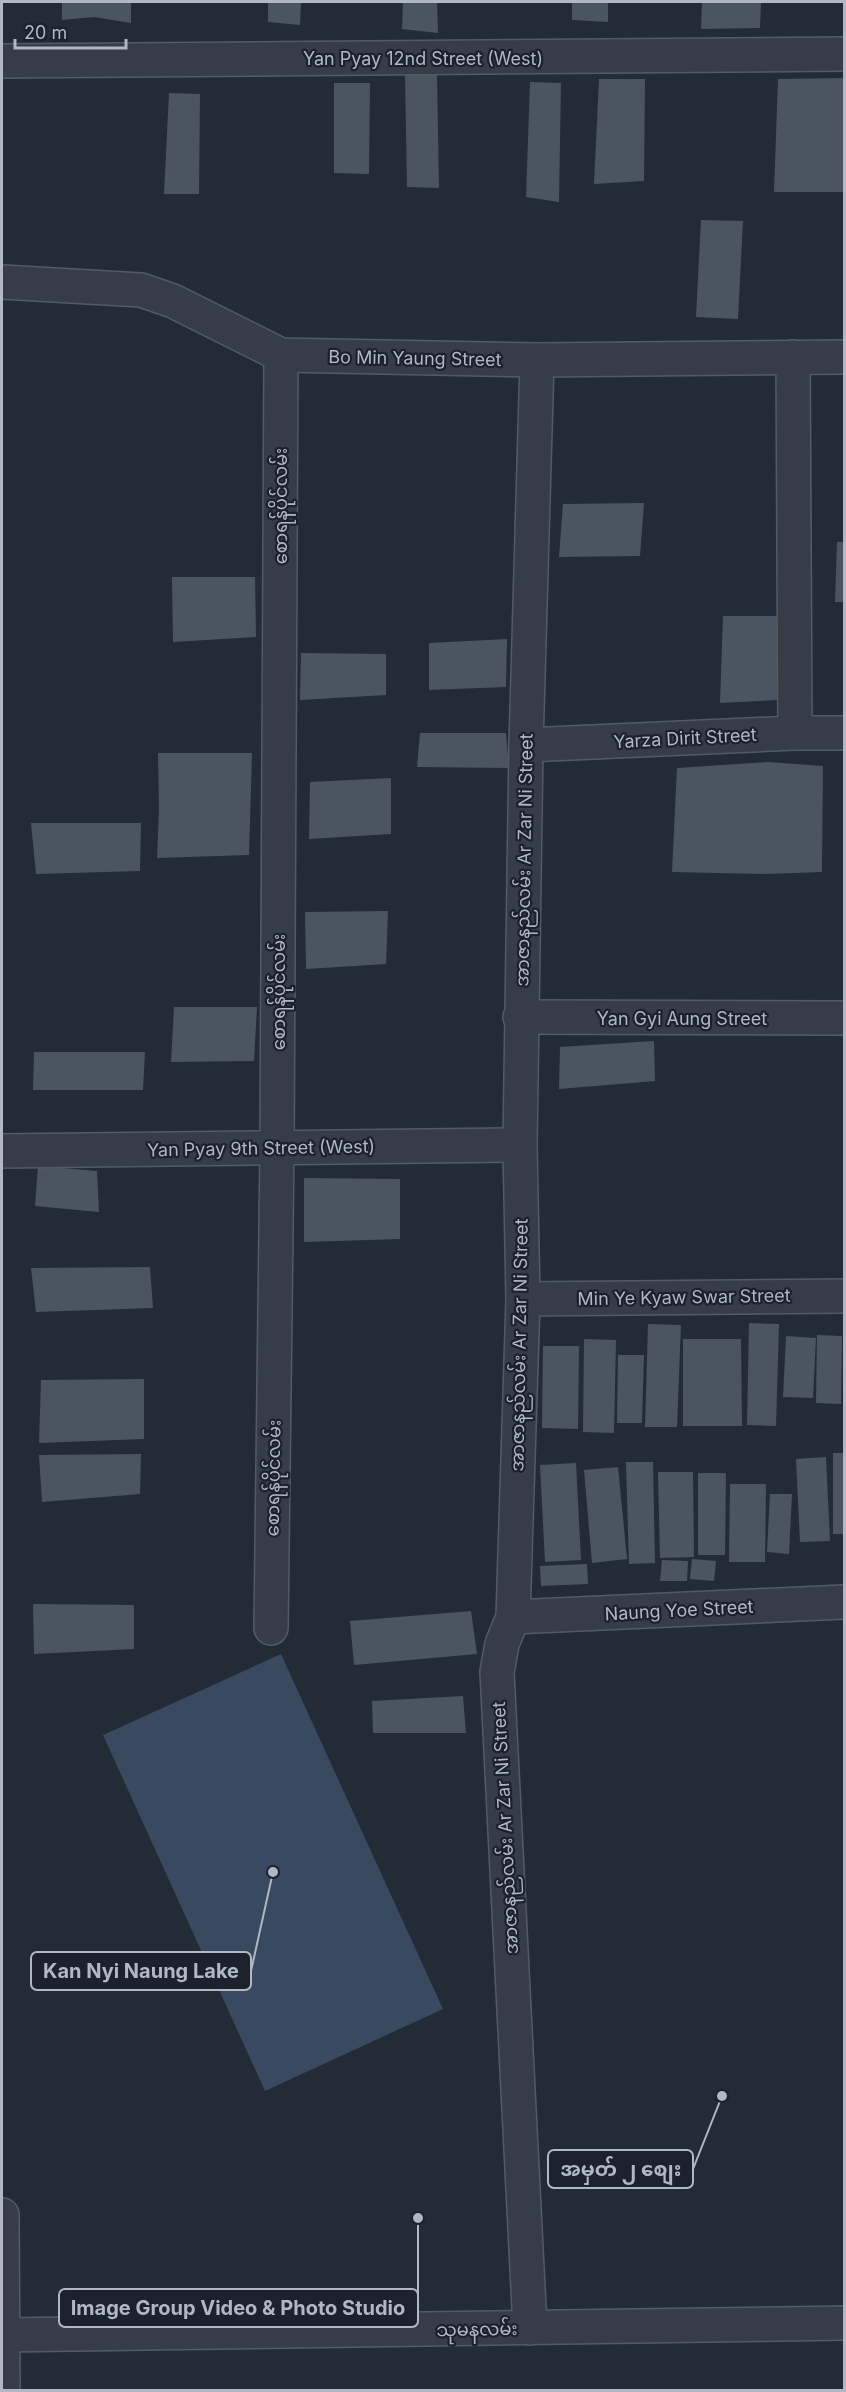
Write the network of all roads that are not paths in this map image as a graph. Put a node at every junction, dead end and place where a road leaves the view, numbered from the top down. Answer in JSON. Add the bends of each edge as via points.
{"nodes":[{"id":1,"x":844,"y":54,"type":"edge"},
{"id":2,"x":2,"y":61,"type":"edge"},
{"id":3,"x":2,"y":282,"type":"edge"},
{"id":4,"x":281,"y":356,"type":"junction"},
{"id":5,"x":793,"y":357,"type":"junction"},
{"id":6,"x":844,"y":357,"type":"edge"},
{"id":7,"x":537,"y":360,"type":"junction"},
{"id":8,"x":795,"y":733,"type":"junction"},
{"id":9,"x":844,"y":733,"type":"edge"},
{"id":10,"x":526,"y":745,"type":"junction"},
{"id":11,"x":520,"y":1017,"type":"junction"},
{"id":12,"x":844,"y":1018,"type":"edge"},
{"id":13,"x":520,"y":1145,"type":"junction"},
{"id":14,"x":277,"y":1149,"type":"junction"},
{"id":15,"x":2,"y":1151,"type":"edge"},
{"id":16,"x":844,"y":1296,"type":"edge"},
{"id":17,"x":524,"y":1299,"type":"junction"},
{"id":18,"x":844,"y":1602,"type":"edge"},
{"id":19,"x":513,"y":1617,"type":"junction"},
{"id":20,"x":271,"y":1628,"type":"dead end"},
{"id":21,"x":2,"y":2215,"type":"edge"},
{"id":22,"x":844,"y":2323,"type":"edge"},
{"id":23,"x":530,"y":2328,"type":"junction"},
{"id":24,"x":2,"y":2336,"type":"edge"},
{"id":25,"x":3,"y":2391,"type":"edge"}],
"edges":[{"from":1,"to":2,"type":"street","name":"Yan Pyay 12nd Street (West)"},
{"from":3,"to":4,"type":"street","name":"Bo Min Yaung Street","via":[[141,290],[173,301]]},
{"from":4,"to":7,"type":"street","name":"Bo Min Yaung Street"},
{"from":4,"to":14,"type":"street","name":"စောရန်ပိုင်လမ်း"},
{"from":5,"to":6,"type":"street","name":"Bo Min Yaung Street"},
{"from":5,"to":7,"type":"street","name":"Bo Min Yaung Street"},
{"from":5,"to":8,"type":"street"},
{"from":7,"to":10,"type":"street","name":"အာဇာနည်လမ်း Ar Zar Ni Street"},
{"from":8,"to":9,"type":"street","name":"Yarza Dirit Street"},
{"from":8,"to":10,"type":"street","name":"Yarza Dirit Street"},
{"from":10,"to":11,"type":"street","name":"အာဇာနည်လမ်း Ar Zar Ni Street"},
{"from":11,"to":12,"type":"street","name":"Yan Gyi Aung Street"},
{"from":11,"to":13,"type":"street","name":"အာဇာနည်လမ်း Ar Zar Ni Street"},
{"from":13,"to":14,"type":"street","name":"Yan Pyay 9th Street (West)"},
{"from":13,"to":17,"type":"street","name":"အာဇာနည်လမ်း Ar Zar Ni Street"},
{"from":14,"to":15,"type":"street","name":"Yan Pyay 9th Street (West)"},
{"from":14,"to":20,"type":"street","name":"စောရန်ပိုင်လမ်း"},
{"from":16,"to":17,"type":"street","name":"Min Ye Kyaw Swar Street"},
{"from":17,"to":19,"type":"street","name":"အာဇာနည်လမ်း Ar Zar Ni Street"},
{"from":18,"to":19,"type":"street","name":"Naung Yoe Street"},
{"from":19,"to":23,"type":"street","name":"အာဇာနည်လမ်း Ar Zar Ni Street","via":[[502,1644],[497,1672]]},
{"from":21,"to":24,"type":"street"},
{"from":22,"to":23,"type":"street","name":"သုမနလမ်း"},
{"from":23,"to":24,"type":"street","name":"သုမနလမ်း"},
{"from":24,"to":25,"type":"street"}]}
